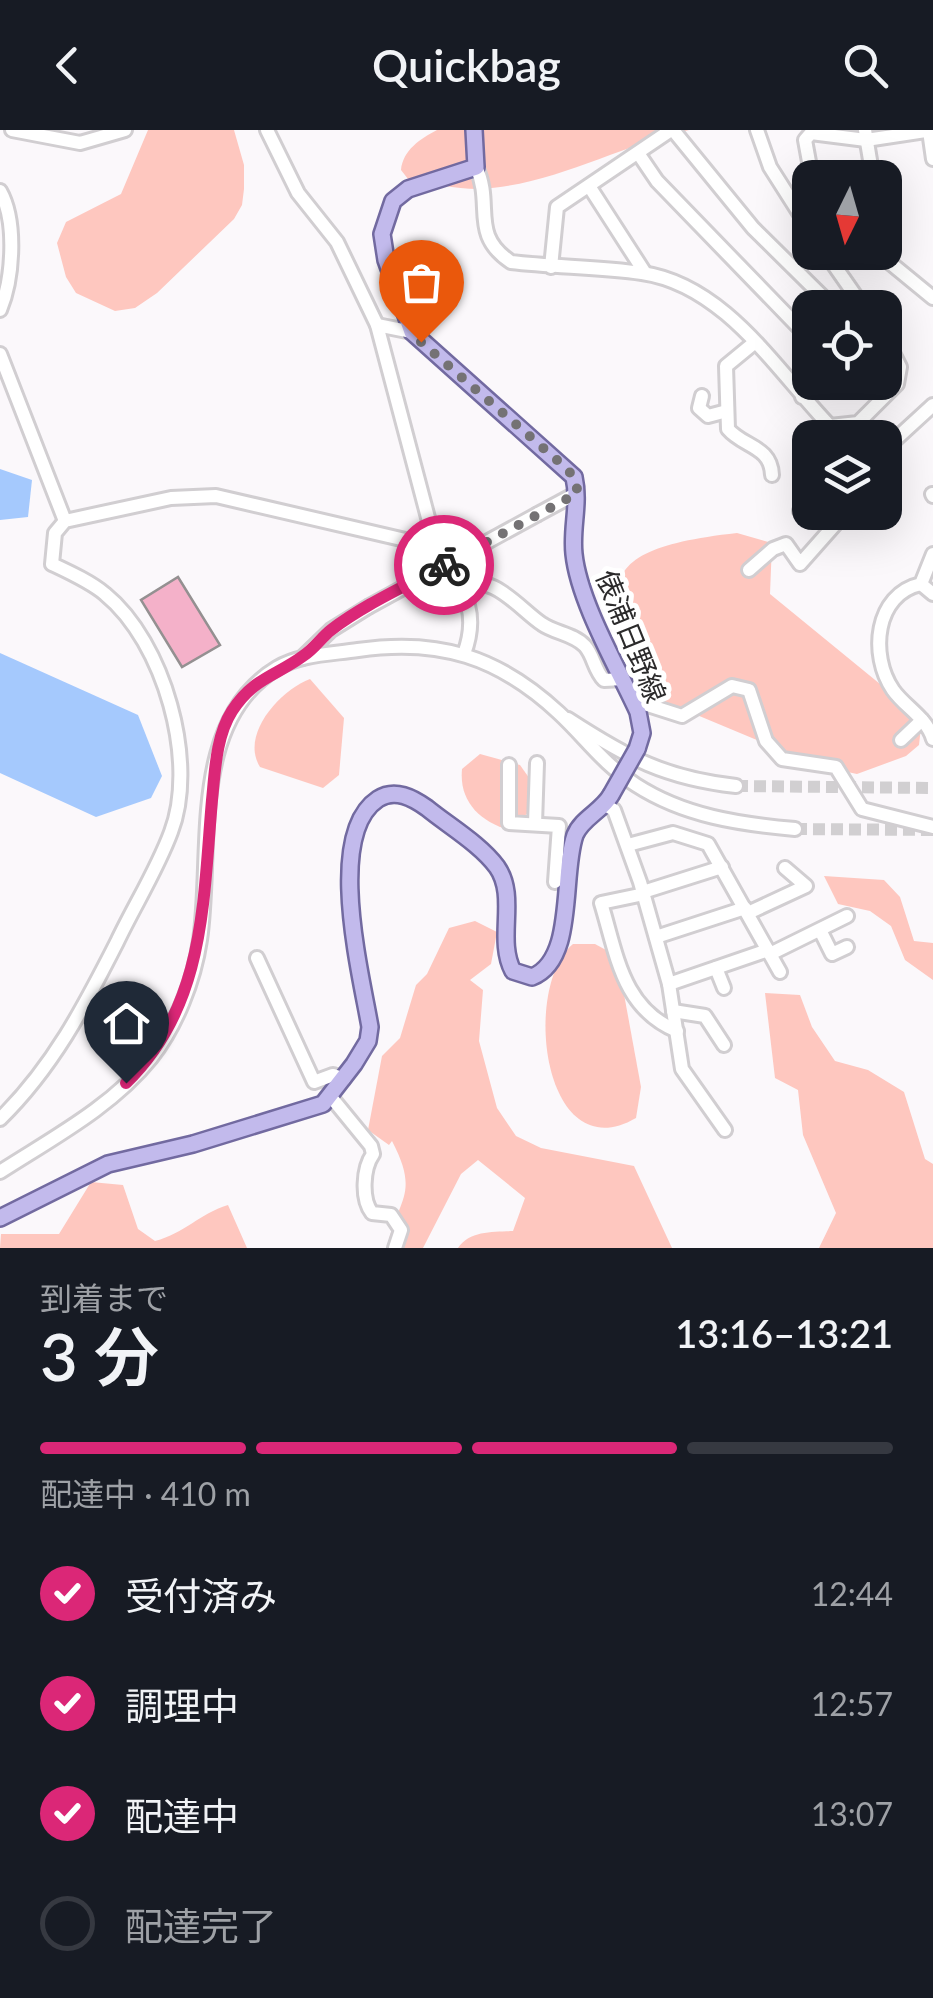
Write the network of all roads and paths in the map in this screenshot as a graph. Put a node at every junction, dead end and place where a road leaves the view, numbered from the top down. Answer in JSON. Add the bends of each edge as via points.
{"nodes":[{"id":1,"x":12,"y":130,"type":"edge"},
{"id":2,"x":124,"y":130,"type":"edge"},
{"id":3,"x":267,"y":130,"type":"edge"},
{"id":4,"x":474,"y":130,"type":"edge"},
{"id":5,"x":672,"y":130,"type":"edge"},
{"id":6,"x":757,"y":130,"type":"edge"},
{"id":7,"x":931,"y":130,"type":"edge"},
{"id":8,"x":866,"y":135,"type":"edge"},
{"id":9,"x":638,"y":153,"type":"junction"},
{"id":10,"x":933,"y":158,"type":"edge"},
{"id":11,"x":809,"y":160,"type":"edge"},
{"id":12,"x":870,"y":160,"type":"edge"},
{"id":13,"x":476,"y":167,"type":"junction"},
{"id":14,"x":589,"y":186,"type":"junction"},
{"id":15,"x":0,"y":191,"type":"edge"},
{"id":16,"x":792,"y":202,"type":"edge"},
{"id":17,"x":551,"y":267,"type":"junction"},
{"id":18,"x":900,"y":270,"type":"edge"},
{"id":19,"x":645,"y":273,"type":"junction"},
{"id":20,"x":816,"y":290,"type":"edge"},
{"id":21,"x":933,"y":298,"type":"edge"},
{"id":22,"x":0,"y":310,"type":"edge"},
{"id":23,"x":792,"y":321,"type":"edge"},
{"id":24,"x":377,"y":325,"type":"junction"},
{"id":25,"x":412,"y":332,"type":"junction"},
{"id":26,"x":754,"y":342,"type":"junction"},
{"id":27,"x":0,"y":354,"type":"edge"},
{"id":28,"x":792,"y":386,"type":"edge"},
{"id":29,"x":702,"y":396,"type":"dead end"},
{"id":30,"x":881,"y":400,"type":"edge"},
{"id":31,"x":933,"y":405,"type":"edge"},
{"id":32,"x":727,"y":412,"type":"junction"},
{"id":33,"x":861,"y":420,"type":"edge"},
{"id":34,"x":902,"y":433,"type":"edge"},
{"id":35,"x":772,"y":475,"type":"dead end"},
{"id":36,"x":578,"y":493,"type":"junction"},
{"id":37,"x":65,"y":522,"type":"junction"},
{"id":38,"x":828,"y":530,"type":"edge"},
{"id":39,"x":932,"y":560,"type":"edge"},
{"id":40,"x":440,"y":563,"type":"junction"},
{"id":41,"x":759,"y":567,"type":"dead end"},
{"id":42,"x":921,"y":584,"type":"junction"},
{"id":43,"x":460,"y":588,"type":"junction"},
{"id":44,"x":933,"y":594,"type":"edge"},
{"id":45,"x":464,"y":654,"type":"junction"},
{"id":46,"x":302,"y":658,"type":"junction"},
{"id":47,"x":622,"y":679,"type":"junction"},
{"id":48,"x":632,"y":700,"type":"junction"},
{"id":49,"x":562,"y":715,"type":"junction"},
{"id":50,"x":922,"y":720,"type":"junction"},
{"id":51,"x":933,"y":739,"type":"edge"},
{"id":52,"x":901,"y":740,"type":"dead end"},
{"id":53,"x":537,"y":763,"type":"dead end"},
{"id":54,"x":509,"y":765,"type":"dead end"},
{"id":55,"x":736,"y":786,"type":"tunnel mouth"},
{"id":56,"x":608,"y":800,"type":"junction"},
{"id":57,"x":589,"y":817,"type":"junction"},
{"id":58,"x":535,"y":824,"type":"junction"},
{"id":59,"x":559,"y":826,"type":"junction"},
{"id":60,"x":933,"y":827,"type":"edge"},
{"id":61,"x":794,"y":829,"type":"tunnel mouth"},
{"id":62,"x":628,"y":845,"type":"junction"},
{"id":63,"x":722,"y":867,"type":"junction"},
{"id":64,"x":786,"y":868,"type":"dead end"},
{"id":65,"x":555,"y":882,"type":"dead end"},
{"id":66,"x":644,"y":893,"type":"junction"},
{"id":67,"x":746,"y":911,"type":"junction"},
{"id":68,"x":846,"y":916,"type":"dead end"},
{"id":69,"x":820,"y":930,"type":"junction"},
{"id":70,"x":656,"y":937,"type":"junction"},
{"id":71,"x":847,"y":947,"type":"dead end"},
{"id":72,"x":769,"y":952,"type":"junction"},
{"id":73,"x":257,"y":958,"type":"dead end"},
{"id":74,"x":716,"y":968,"type":"junction"},
{"id":75,"x":780,"y":972,"type":"dead end"},
{"id":76,"x":669,"y":984,"type":"junction"},
{"id":77,"x":724,"y":988,"type":"dead end"},
{"id":78,"x":674,"y":1011,"type":"junction"},
{"id":79,"x":676,"y":1031,"type":"junction"},
{"id":80,"x":724,"y":1045,"type":"dead end"},
{"id":81,"x":344,"y":1079,"type":"junction"},
{"id":82,"x":331,"y":1098,"type":"junction"},
{"id":83,"x":0,"y":1119,"type":"edge"},
{"id":84,"x":725,"y":1130,"type":"dead end"},
{"id":85,"x":0,"y":1172,"type":"edge"},
{"id":86,"x":0,"y":1218,"type":"edge"},
{"id":87,"x":395,"y":1248,"type":"edge"}],
"edges":[{"from":1,"to":2,"type":"street","via":[[80,143]]},
{"from":3,"to":24,"type":"street","via":[[298,194],[337,242]]},
{"from":4,"to":13,"type":"main road"},
{"from":5,"to":9,"type":"street"},
{"from":5,"to":20,"type":"street","via":[[753,228]]},
{"from":6,"to":16,"type":"street"},
{"from":7,"to":8,"type":"street"},
{"from":7,"to":10,"type":"street"},
{"from":8,"to":11,"type":"street","via":[[810,132]]},
{"from":8,"to":12,"type":"street"},
{"from":9,"to":14,"type":"street"},
{"from":9,"to":23,"type":"street"},
{"from":13,"to":17,"type":"street","via":[[486,237],[495,251],[511,262]]},
{"from":13,"to":25,"type":"main road","via":[[408,190],[384,218],[386,260]]},
{"from":14,"to":17,"type":"street","via":[[557,207]]},
{"from":14,"to":19,"type":"street"},
{"from":15,"to":22,"type":"street","via":[[9,274]]},
{"from":17,"to":19,"type":"street"},
{"from":18,"to":21,"type":"street"},
{"from":19,"to":26,"type":"street","via":[[710,300]]},
{"from":24,"to":25,"type":"street"},
{"from":24,"to":40,"type":"street"},
{"from":25,"to":36,"type":"main road","via":[[564,466]]},
{"from":26,"to":28,"type":"street"},
{"from":26,"to":32,"type":"street","via":[[726,366]]},
{"from":27,"to":37,"type":"street"},
{"from":29,"to":32,"type":"street","via":[[699,408],[708,416]]},
{"from":30,"to":33,"type":"street"},
{"from":31,"to":34,"type":"street"},
{"from":32,"to":35,"type":"street","via":[[732,436],[756,446]]},
{"from":36,"to":46,"type":"street","bridge":true,"via":[[368,606]]},
{"from":36,"to":47,"type":"main road","name":"俵浦日野線","via":[[577,567]]},
{"from":37,"to":40,"type":"street","via":[[171,498],[216,496],[397,536]]},
{"from":37,"to":83,"type":"street","via":[[55,533],[52,564],[107,595],[146,646],[180,746],[180,791],[172,831],[74,1028]]},
{"from":38,"to":41,"type":"street","via":[[800,564],[786,544]]},
{"from":39,"to":42,"type":"street"},
{"from":40,"to":43,"type":"street"},
{"from":42,"to":44,"type":"street"},
{"from":42,"to":50,"type":"street","via":[[887,606],[880,643],[891,688]]},
{"from":43,"to":45,"type":"street","via":[[474,624]]},
{"from":43,"to":47,"type":"street","via":[[489,586],[510,596],[546,627],[581,641],[604,680]]},
{"from":45,"to":46,"type":"street","via":[[386,646]]},
{"from":45,"to":49,"type":"street","via":[[506,670]]},
{"from":46,"to":85,"type":"street","via":[[266,677],[230,713],[216,759],[200,942],[175,1018],[150,1059],[101,1106]]},
{"from":47,"to":48,"type":"main road","name":"俵浦日野線"},
{"from":48,"to":56,"type":"main road","name":"俵浦日野線","bridge":true,"via":[[642,725],[637,749]]},
{"from":48,"to":60,"type":"street","via":[[682,716],[732,686],[749,690],[777,756],[836,767],[862,809]]},
{"from":49,"to":55,"type":"street","via":[[656,771]]},
{"from":49,"to":61,"type":"street","via":[[595,755],[667,802],[744,824]]},
{"from":50,"to":51,"type":"street"},
{"from":50,"to":52,"type":"street"},
{"from":53,"to":58,"type":"street"},
{"from":54,"to":58,"type":"street","via":[[507,820]]},
{"from":56,"to":57,"type":"main road","name":"俵浦日野線"},
{"from":56,"to":62,"type":"street"},
{"from":57,"to":59,"type":"street"},
{"from":57,"to":81,"type":"main road","via":[[576,832],[558,952],[532,977],[507,960],[506,887],[495,864],[405,795],[380,797],[368,808],[350,851],[370,1026]]},
{"from":58,"to":59,"type":"street"},
{"from":59,"to":65,"type":"street"},
{"from":62,"to":63,"type":"street","via":[[683,834],[708,844]]},
{"from":62,"to":66,"type":"street"},
{"from":63,"to":66,"type":"street"},
{"from":63,"to":67,"type":"street"},
{"from":64,"to":67,"type":"street","via":[[806,886]]},
{"from":66,"to":70,"type":"street"},
{"from":66,"to":79,"type":"street","via":[[601,903],[633,1000]]},
{"from":67,"to":70,"type":"street"},
{"from":67,"to":72,"type":"street"},
{"from":68,"to":69,"type":"street"},
{"from":69,"to":71,"type":"street","via":[[832,954]]},
{"from":69,"to":72,"type":"street"},
{"from":70,"to":76,"type":"street"},
{"from":72,"to":74,"type":"street"},
{"from":72,"to":75,"type":"street"},
{"from":73,"to":81,"type":"street","via":[[314,1082],[333,1075]]},
{"from":74,"to":76,"type":"street"},
{"from":74,"to":77,"type":"street"},
{"from":76,"to":78,"type":"street"},
{"from":78,"to":79,"type":"street"},
{"from":78,"to":80,"type":"street","via":[[705,1016]]},
{"from":79,"to":84,"type":"street","via":[[682,1068]]},
{"from":81,"to":82,"type":"main road"},
{"from":82,"to":86,"type":"main road","via":[[108,1164]]},
{"from":82,"to":87,"type":"street","via":[[371,1146],[364,1167],[366,1206],[391,1215],[401,1230]]}]}
